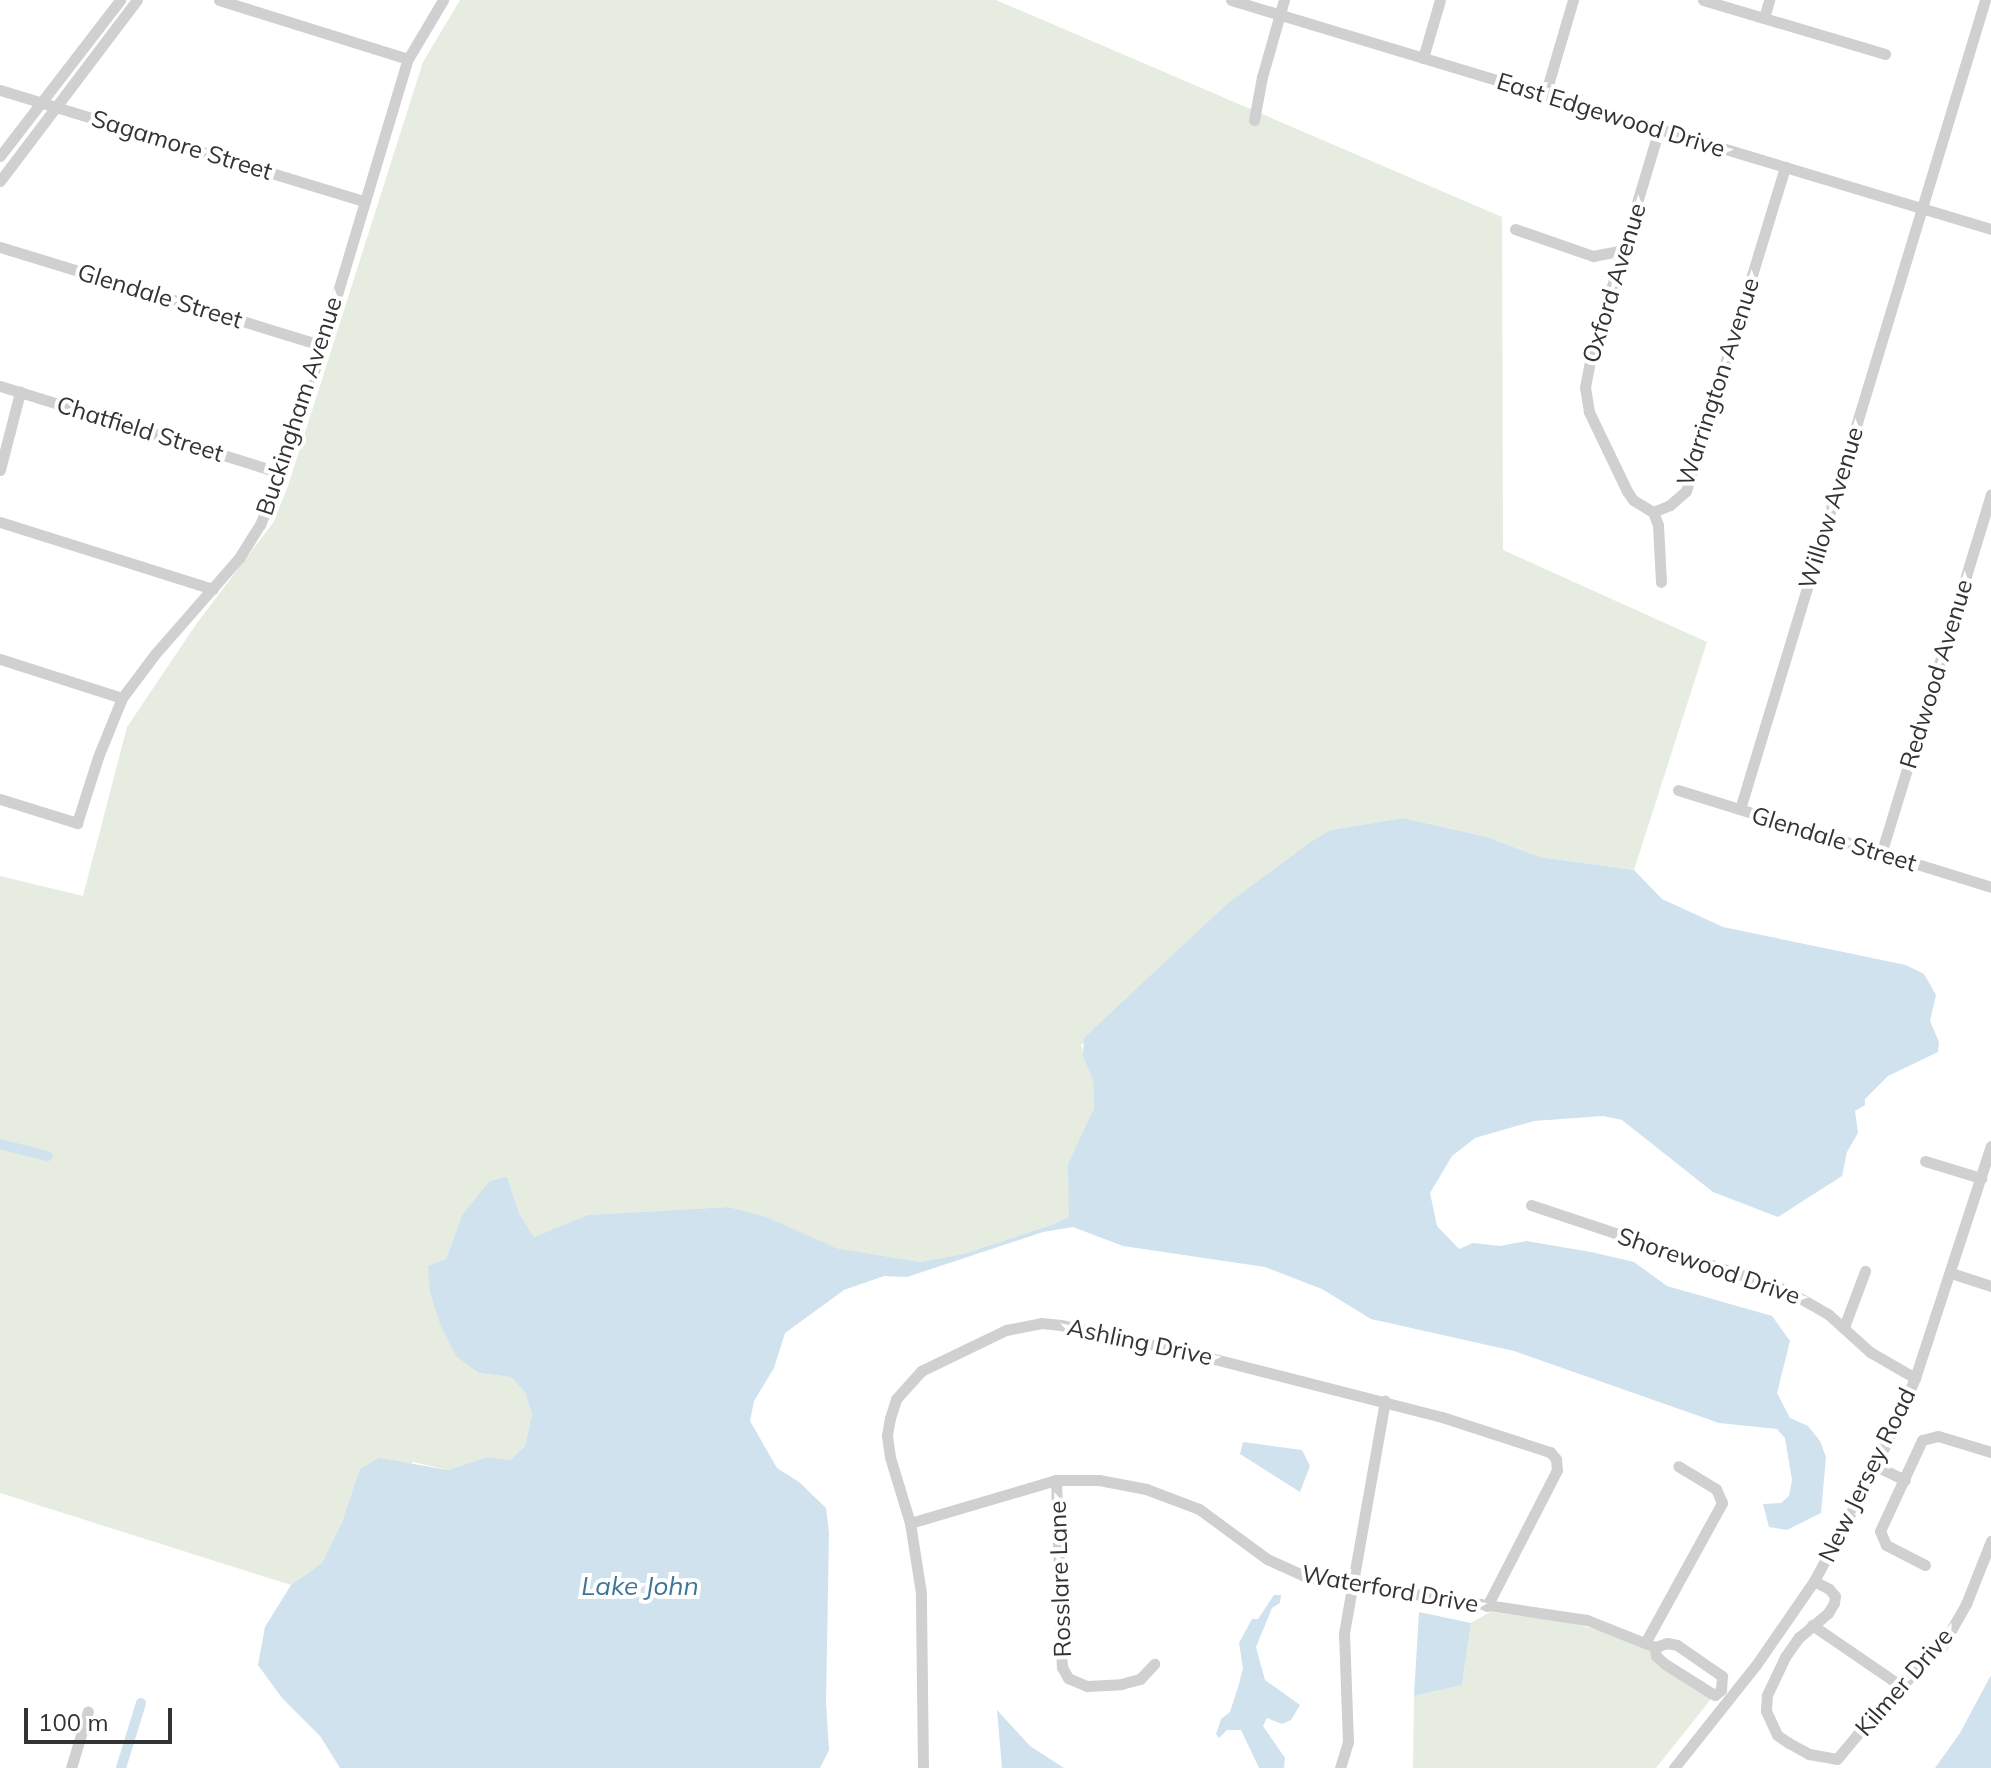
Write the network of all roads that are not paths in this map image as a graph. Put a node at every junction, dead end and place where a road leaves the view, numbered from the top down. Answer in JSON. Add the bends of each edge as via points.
{"nodes":[{"id":1,"x":120,"y":0,"type":"edge"},
{"id":2,"x":137,"y":0,"type":"edge"},
{"id":3,"x":219,"y":0,"type":"edge"},
{"id":4,"x":443,"y":0,"type":"edge"},
{"id":5,"x":1231,"y":0,"type":"edge"},
{"id":6,"x":1284,"y":0,"type":"edge"},
{"id":7,"x":1440,"y":0,"type":"edge"},
{"id":8,"x":1573,"y":0,"type":"edge"},
{"id":9,"x":1703,"y":0,"type":"edge"},
{"id":10,"x":1769,"y":0,"type":"edge"},
{"id":11,"x":1985,"y":0,"type":"edge"},
{"id":12,"x":1280,"y":15,"type":"junction"},
{"id":13,"x":1764,"y":18,"type":"junction"},
{"id":14,"x":1885,"y":54,"type":"dead end"},
{"id":15,"x":1423,"y":58,"type":"junction"},
{"id":16,"x":408,"y":59,"type":"junction"},
{"id":17,"x":0,"y":90,"type":"edge"},
{"id":18,"x":1545,"y":95,"type":"junction"},
{"id":19,"x":41,"y":102,"type":"junction"},
{"id":20,"x":56,"y":107,"type":"junction"},
{"id":21,"x":1254,"y":120,"type":"dead end"},
{"id":22,"x":1659,"y":130,"type":"junction"},
{"id":23,"x":0,"y":156,"type":"edge"},
{"id":24,"x":1785,"y":167,"type":"junction"},
{"id":25,"x":0,"y":181,"type":"edge"},
{"id":26,"x":363,"y":201,"type":"junction"},
{"id":27,"x":1923,"y":207,"type":"junction"},
{"id":28,"x":1515,"y":229,"type":"dead end"},
{"id":29,"x":1991,"y":229,"type":"edge"},
{"id":30,"x":0,"y":247,"type":"edge"},
{"id":31,"x":1624,"y":250,"type":"junction"},
{"id":32,"x":320,"y":345,"type":"junction"},
{"id":33,"x":0,"y":386,"type":"edge"},
{"id":34,"x":20,"y":392,"type":"junction"},
{"id":35,"x":0,"y":470,"type":"edge"},
{"id":36,"x":281,"y":473,"type":"junction"},
{"id":37,"x":1991,"y":494,"type":"edge"},
{"id":38,"x":1653,"y":512,"type":"junction"},
{"id":39,"x":0,"y":522,"type":"edge"},
{"id":40,"x":1661,"y":582,"type":"dead end"},
{"id":41,"x":213,"y":589,"type":"junction"},
{"id":42,"x":0,"y":659,"type":"edge"},
{"id":43,"x":122,"y":698,"type":"junction"},
{"id":44,"x":1678,"y":790,"type":"dead end"},
{"id":45,"x":0,"y":799,"type":"edge"},
{"id":46,"x":1740,"y":809,"type":"junction"},
{"id":47,"x":1881,"y":854,"type":"junction"},
{"id":48,"x":1991,"y":887,"type":"edge"},
{"id":49,"x":1991,"y":1146,"type":"edge"},
{"id":50,"x":1925,"y":1161,"type":"dead end"},
{"id":51,"x":1981,"y":1178,"type":"junction"},
{"id":52,"x":1531,"y":1205,"type":"dead end"},
{"id":53,"x":1865,"y":1271,"type":"dead end"},
{"id":54,"x":1951,"y":1273,"type":"junction"},
{"id":55,"x":1991,"y":1286,"type":"edge"},
{"id":56,"x":1844,"y":1327,"type":"junction"},
{"id":57,"x":1915,"y":1378,"type":"junction"},
{"id":58,"x":1385,"y":1401,"type":"junction"},
{"id":59,"x":1991,"y":1452,"type":"edge"},
{"id":60,"x":1678,"y":1466,"type":"dead end"},
{"id":61,"x":1876,"y":1466,"type":"junction"},
{"id":62,"x":1056,"y":1480,"type":"junction"},
{"id":63,"x":1905,"y":1480,"type":"junction"},
{"id":64,"x":910,"y":1523,"type":"junction"},
{"id":65,"x":1991,"y":1541,"type":"edge"},
{"id":66,"x":1925,"y":1565,"type":"dead end"},
{"id":67,"x":1814,"y":1581,"type":"junction"},
{"id":68,"x":1355,"y":1583,"type":"junction"},
{"id":69,"x":1487,"y":1606,"type":"junction"},
{"id":70,"x":1812,"y":1625,"type":"junction"},
{"id":71,"x":1650,"y":1645,"type":"junction"},
{"id":72,"x":1154,"y":1664,"type":"dead end"},
{"id":73,"x":1901,"y":1686,"type":"junction"},
{"id":74,"x":1726,"y":1694,"type":"junction"},
{"id":75,"x":88,"y":1711,"type":"dead end"},
{"id":76,"x":71,"y":1768,"type":"edge"},
{"id":77,"x":923,"y":1768,"type":"edge"},
{"id":78,"x":1340,"y":1768,"type":"edge"},
{"id":79,"x":1674,"y":1768,"type":"edge"}],
"edges":[{"from":1,"to":19,"type":"street"},
{"from":2,"to":20,"type":"street"},
{"from":3,"to":16,"type":"street"},
{"from":4,"to":16,"type":"street","name":"Buckingham Avenue"},
{"from":5,"to":12,"type":"street","name":"East Edgewood Drive"},
{"from":6,"to":12,"type":"street"},
{"from":7,"to":15,"type":"street"},
{"from":8,"to":18,"type":"street"},
{"from":9,"to":13,"type":"street"},
{"from":10,"to":13,"type":"street"},
{"from":11,"to":27,"type":"street","name":"Willow Avenue"},
{"from":12,"to":15,"type":"street","name":"East Edgewood Drive"},
{"from":12,"to":21,"type":"street"},
{"from":13,"to":14,"type":"street"},
{"from":15,"to":18,"type":"street","name":"East Edgewood Drive"},
{"from":16,"to":26,"type":"street","name":"Buckingham Avenue"},
{"from":17,"to":19,"type":"street","name":"Sagamore Street"},
{"from":18,"to":22,"type":"street","name":"East Edgewood Drive"},
{"from":19,"to":20,"type":"street","name":"Sagamore Street"},
{"from":19,"to":23,"type":"street"},
{"from":20,"to":25,"type":"street"},
{"from":20,"to":26,"type":"street","name":"Sagamore Street"},
{"from":22,"to":24,"type":"street","name":"East Edgewood Drive"},
{"from":22,"to":31,"type":"street","name":"Oxford Avenue"},
{"from":24,"to":27,"type":"street","name":"East Edgewood Drive"},
{"from":24,"to":38,"type":"street","name":"Warrington Avenue","via":[[1686,491]]},
{"from":26,"to":32,"type":"street","name":"Buckingham Avenue"},
{"from":27,"to":29,"type":"street","name":"East Edgewood Drive"},
{"from":27,"to":46,"type":"street","name":"Willow Avenue"},
{"from":28,"to":31,"type":"street","via":[[1584,255]]},
{"from":30,"to":32,"type":"street","name":"Glendale Street"},
{"from":31,"to":38,"type":"street","name":"Oxford Avenue","via":[[1589,365],[1586,399],[1627,491]]},
{"from":32,"to":36,"type":"street","name":"Buckingham Avenue"},
{"from":33,"to":34,"type":"street","name":"Chatfield Street"},
{"from":34,"to":35,"type":"street"},
{"from":34,"to":36,"type":"street","name":"Chatfield Street"},
{"from":36,"to":41,"type":"street","name":"Buckingham Avenue","via":[[251,541]]},
{"from":37,"to":47,"type":"street","name":"Redwood Avenue"},
{"from":38,"to":40,"type":"street","name":"Warrington Avenue"},
{"from":39,"to":41,"type":"street"},
{"from":41,"to":43,"type":"street","name":"Buckingham Avenue"},
{"from":42,"to":43,"type":"street"},
{"from":43,"to":45,"type":"street","name":"Buckingham Avenue","via":[[77,823]]},
{"from":44,"to":46,"type":"street","name":"Glendale Street"},
{"from":46,"to":47,"type":"street","name":"Glendale Street"},
{"from":47,"to":48,"type":"street","name":"Glendale Street"},
{"from":49,"to":51,"type":"street","name":"New Jersey Road"},
{"from":50,"to":51,"type":"street"},
{"from":51,"to":54,"type":"street","name":"New Jersey Road"},
{"from":52,"to":56,"type":"street","name":"Shorewood Drive","via":[[1784,1289]]},
{"from":53,"to":56,"type":"street"},
{"from":54,"to":55,"type":"street"},
{"from":54,"to":57,"type":"street","name":"New Jersey Road"},
{"from":56,"to":57,"type":"street","name":"Shorewood Drive","via":[[1870,1352]]},
{"from":57,"to":61,"type":"street","name":"New Jersey Road"},
{"from":58,"to":64,"type":"street","name":"Ashling Drive","via":[[1074,1327],[1041,1323],[1006,1330],[921,1371],[896,1399],[887,1435]]},
{"from":58,"to":68,"type":"street","via":[[1357,1542]]},
{"from":58,"to":69,"type":"street","name":"Ashling Drive","via":[[1515,1439],[1556,1459],[1557,1470]]},
{"from":59,"to":63,"type":"street","via":[[1926,1437]]},
{"from":60,"to":71,"type":"street","via":[[1716,1489],[1722,1503]]},
{"from":61,"to":63,"type":"street"},
{"from":61,"to":67,"type":"street","name":"New Jersey Road"},
{"from":62,"to":64,"type":"street","name":"Waterford Drive"},
{"from":62,"to":68,"type":"street","name":"Waterford Drive","via":[[1099,1480],[1168,1495],[1215,1518],[1287,1571]]},
{"from":62,"to":72,"type":"street","name":"Rosslare Lane","via":[[1062,1667],[1068,1678],[1087,1686],[1140,1679]]},
{"from":63,"to":66,"type":"street","via":[[1880,1531],[1882,1541]]},
{"from":64,"to":77,"type":"street","name":"Ashling Drive","via":[[921,1593]]},
{"from":65,"to":73,"type":"street","name":"Kilmer Drive","via":[[1966,1604],[1941,1648]]},
{"from":67,"to":70,"type":"street","name":"Kilmer Drive","via":[[1835,1596],[1828,1613]]},
{"from":67,"to":74,"type":"street","name":"New Jersey Road"},
{"from":68,"to":69,"type":"street","name":"Waterford Drive"},
{"from":68,"to":78,"type":"street","via":[[1344,1633],[1348,1732]]},
{"from":69,"to":71,"type":"street","name":"Waterford Drive","via":[[1587,1620]]},
{"from":70,"to":73,"type":"street"},
{"from":70,"to":73,"type":"street","name":"Kilmer Drive","via":[[1785,1657],[1767,1695],[1770,1724],[1789,1743],[1809,1754],[1837,1759]]},
{"from":71,"to":74,"type":"street","name":"Waterford Drive","via":[[1665,1664],[1715,1695]]},
{"from":71,"to":74,"type":"street","name":"Waterford Drive","via":[[1677,1645],[1722,1676]]},
{"from":74,"to":79,"type":"street","name":"New Jersey Road"},
{"from":75,"to":76,"type":"street"}]}
